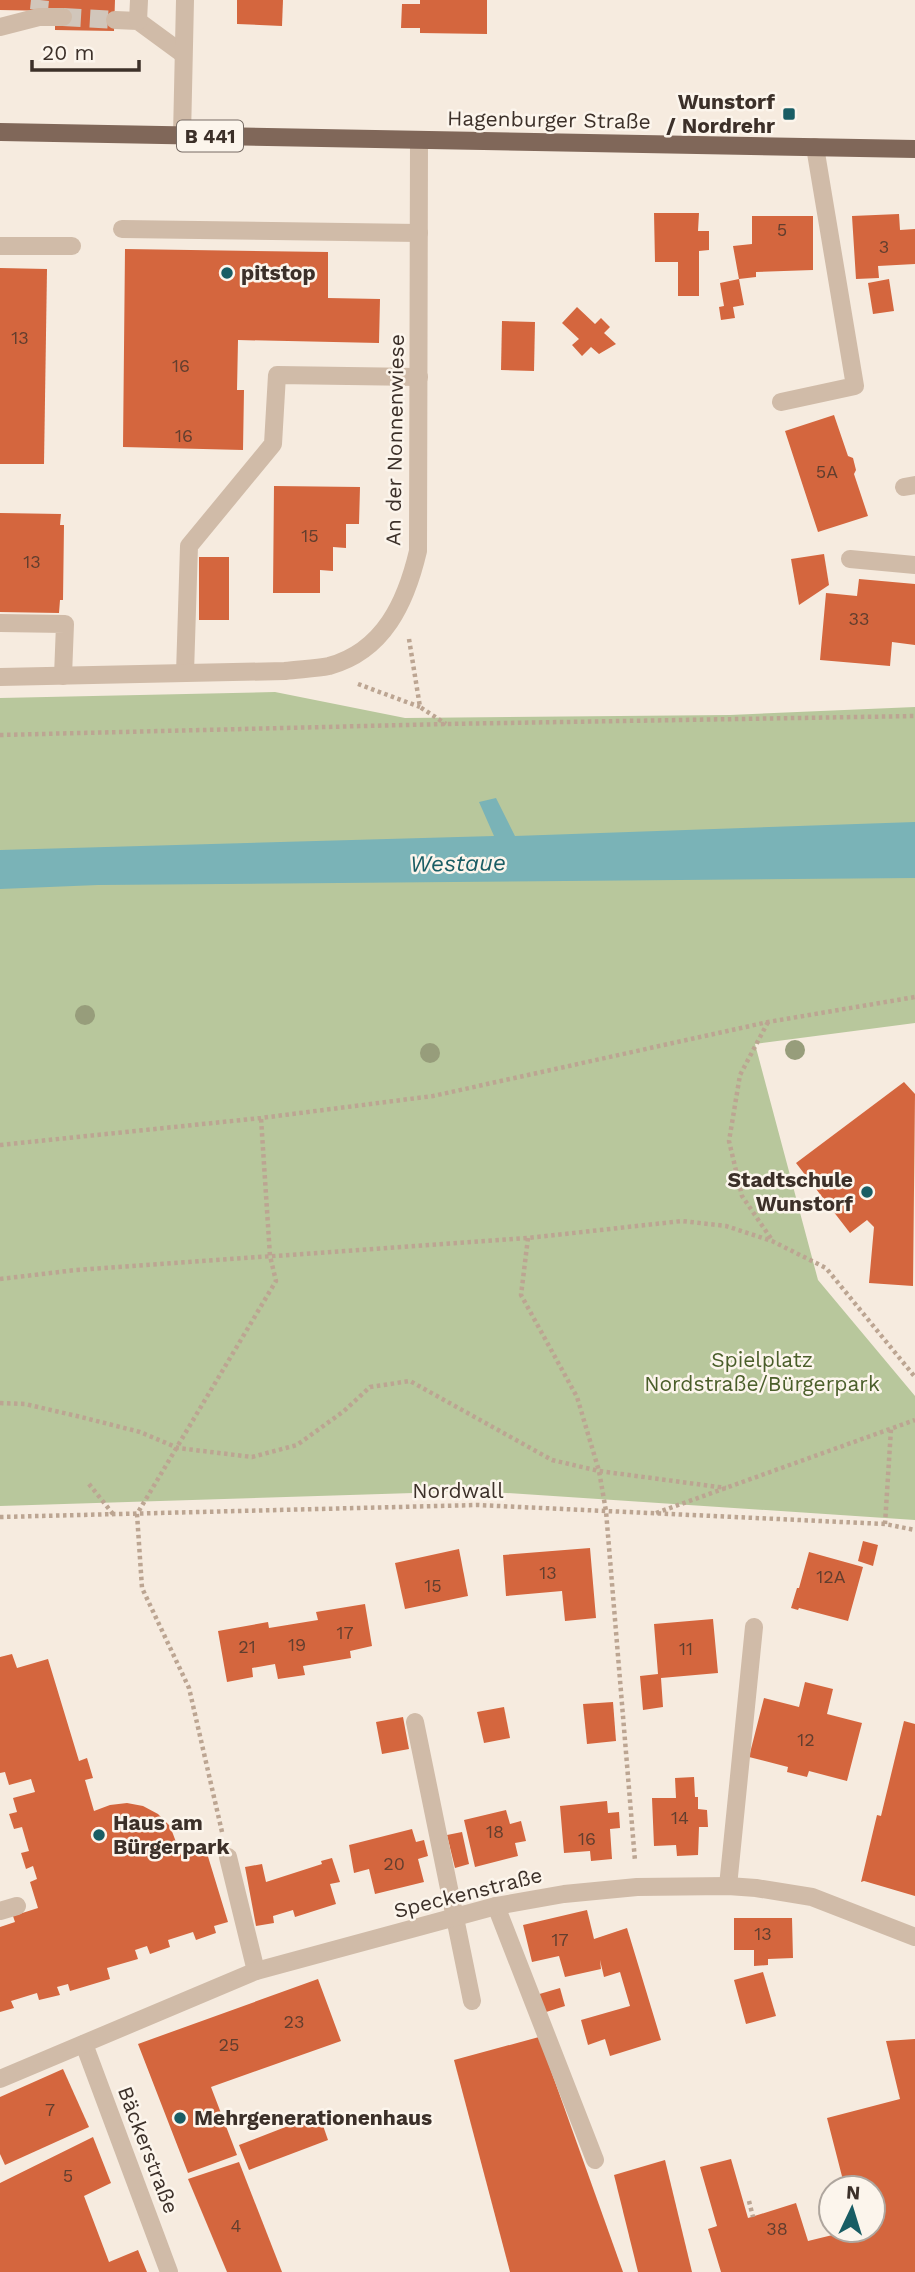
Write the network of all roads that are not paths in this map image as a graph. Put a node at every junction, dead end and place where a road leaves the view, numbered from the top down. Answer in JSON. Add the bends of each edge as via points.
{"nodes":[{"id":1,"x":139,"y":0,"type":"edge"},
{"id":2,"x":184,"y":0,"type":"edge"},
{"id":3,"x":63,"y":17,"type":"tunnel mouth"},
{"id":4,"x":115,"y":20,"type":"tunnel mouth"},
{"id":5,"x":138,"y":21,"type":"junction"},
{"id":6,"x":0,"y":27,"type":"edge"},
{"id":7,"x":183,"y":54,"type":"junction"},
{"id":8,"x":0,"y":132,"type":"edge"},
{"id":9,"x":182,"y":136,"type":"junction"},
{"id":10,"x":419,"y":140,"type":"junction"},
{"id":11,"x":815,"y":147,"type":"junction"},
{"id":12,"x":915,"y":149,"type":"edge"},
{"id":13,"x":122,"y":229,"type":"dead end"},
{"id":14,"x":419,"y":233,"type":"junction"},
{"id":15,"x":0,"y":246,"type":"edge"},
{"id":16,"x":72,"y":246,"type":"dead end"},
{"id":17,"x":419,"y":377,"type":"junction"},
{"id":18,"x":781,"y":402,"type":"dead end"},
{"id":19,"x":850,"y":559,"type":"dead end"},
{"id":20,"x":915,"y":565,"type":"edge"},
{"id":21,"x":0,"y":623,"type":"edge"},
{"id":22,"x":185,"y":673,"type":"junction"},
{"id":23,"x":63,"y":676,"type":"junction"},
{"id":24,"x":0,"y":677,"type":"edge"},
{"id":25,"x":754,"y":1627,"type":"dead end"},
{"id":26,"x":415,"y":1722,"type":"dead end"},
{"id":27,"x":228,"y":1857,"type":"road end"},
{"id":28,"x":728,"y":1886,"type":"junction"},
{"id":29,"x":496,"y":1906,"type":"junction"},
{"id":30,"x":456,"y":1916,"type":"junction"},
{"id":31,"x":915,"y":1937,"type":"edge"},
{"id":32,"x":256,"y":1971,"type":"junction"},
{"id":33,"x":472,"y":2001,"type":"dead end"},
{"id":34,"x":84,"y":2044,"type":"junction"},
{"id":35,"x":0,"y":2079,"type":"edge"},
{"id":36,"x":595,"y":2160,"type":"dead end"},
{"id":37,"x":169,"y":2272,"type":"edge"}],
"edges":[{"from":1,"to":5,"type":"street"},
{"from":2,"to":7,"type":"street"},
{"from":3,"to":6,"type":"street","via":[[39,13]]},
{"from":4,"to":5,"type":"street"},
{"from":5,"to":7,"type":"street"},
{"from":7,"to":9,"type":"street"},
{"from":8,"to":9,"type":"main road","name":"Hagenburger Straße","number":"B 441"},
{"from":9,"to":10,"type":"main road","name":"Hagenburger Straße","number":"B 441"},
{"from":10,"to":11,"type":"main road","name":"Hagenburger Straße","number":"B 441"},
{"from":10,"to":14,"type":"street","name":"An der Nonnenwiese"},
{"from":11,"to":12,"type":"main road","name":"Hagenburger Straße","number":"B 441"},
{"from":11,"to":18,"type":"street","via":[[855,386]]},
{"from":13,"to":14,"type":"street"},
{"from":14,"to":17,"type":"street","name":"An der Nonnenwiese"},
{"from":15,"to":16,"type":"street"},
{"from":17,"to":22,"type":"street","via":[[277,375],[273,444],[189,546]]},
{"from":17,"to":22,"type":"street","name":"An der Nonnenwiese","via":[[418,551],[391,623],[366,649],[329,666]]},
{"from":19,"to":20,"type":"street"},
{"from":21,"to":23,"type":"street","via":[[65,624]]},
{"from":22,"to":23,"type":"street","name":"An der Nonnenwiese"},
{"from":23,"to":24,"type":"street","name":"An der Nonnenwiese"},
{"from":25,"to":28,"type":"street"},
{"from":26,"to":30,"type":"street"},
{"from":27,"to":32,"type":"street"},
{"from":28,"to":29,"type":"street","name":"Speckenstraße","via":[[637,1887]]},
{"from":28,"to":31,"type":"street","name":"Speckenstraße","via":[[812,1898]]},
{"from":29,"to":30,"type":"street","name":"Speckenstraße"},
{"from":29,"to":36,"type":"street"},
{"from":30,"to":32,"type":"street","name":"Speckenstraße"},
{"from":30,"to":33,"type":"street"},
{"from":32,"to":34,"type":"street","name":"Speckenstraße"},
{"from":34,"to":35,"type":"street","name":"Speckenstraße"},
{"from":34,"to":37,"type":"street","name":"Bäckerstraße"}]}
